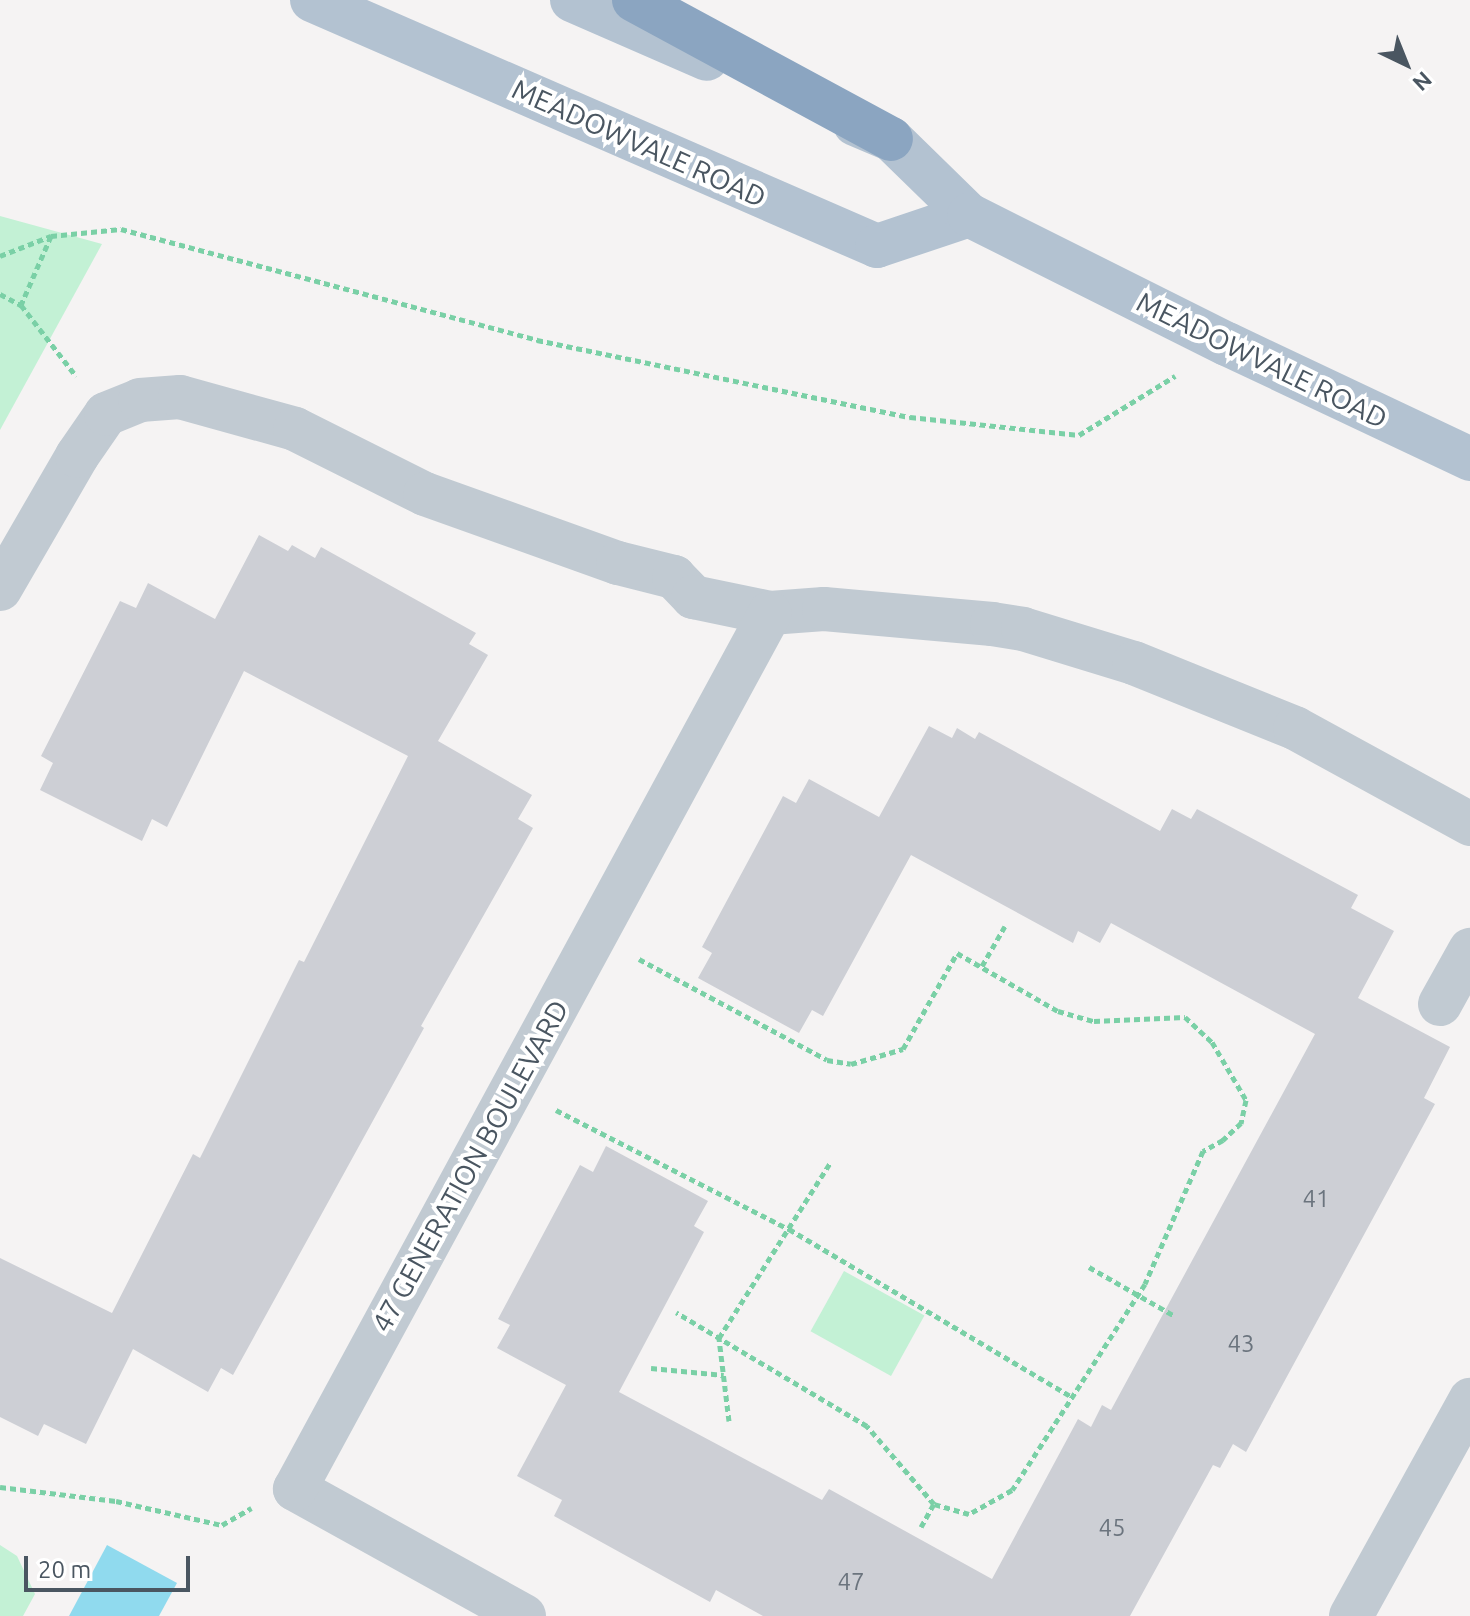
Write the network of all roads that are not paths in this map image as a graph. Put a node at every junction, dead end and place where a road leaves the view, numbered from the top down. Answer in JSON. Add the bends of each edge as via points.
{"nodes":[{"id":1,"x":312,"y":0,"type":"edge"},
{"id":2,"x":572,"y":0,"type":"edge"},
{"id":3,"x":634,"y":0,"type":"edge"},
{"id":4,"x":891,"y":139,"type":"junction"},
{"id":5,"x":969,"y":215,"type":"junction"},
{"id":6,"x":1470,"y":459,"type":"edge"},
{"id":7,"x":0,"y":589,"type":"edge"},
{"id":8,"x":770,"y":613,"type":"junction"},
{"id":9,"x":1470,"y":824,"type":"edge"},
{"id":10,"x":1470,"y":950,"type":"edge"},
{"id":11,"x":1440,"y":1004,"type":"dead end"},
{"id":12,"x":1470,"y":1400,"type":"edge"},
{"id":13,"x":524,"y":1616,"type":"edge"},
{"id":14,"x":1351,"y":1616,"type":"edge"}],
"edges":[{"from":1,"to":5,"type":"main road","name":"MEADOWVALE ROAD","via":[[877,246]]},
{"from":2,"to":4,"type":"main road","name":"MEADOWVALE ROAD"},
{"from":3,"to":4,"type":"highway"},
{"from":4,"to":5,"type":"main road","name":"MEADOWVALE ROAD"},
{"from":5,"to":6,"type":"main road","name":"MEADOWVALE ROAD"},
{"from":7,"to":8,"type":"street","via":[[106,414],[140,400],[180,397],[265,418],[437,499],[618,563],[674,577],[693,597]]},
{"from":8,"to":9,"type":"street","via":[[824,609],[992,624],[1079,645],[1295,728]]},
{"from":8,"to":13,"type":"street","name":"47 GENERATION BOULEVARD","via":[[295,1489]]},
{"from":10,"to":11,"type":"street"},
{"from":12,"to":14,"type":"street"}]}
